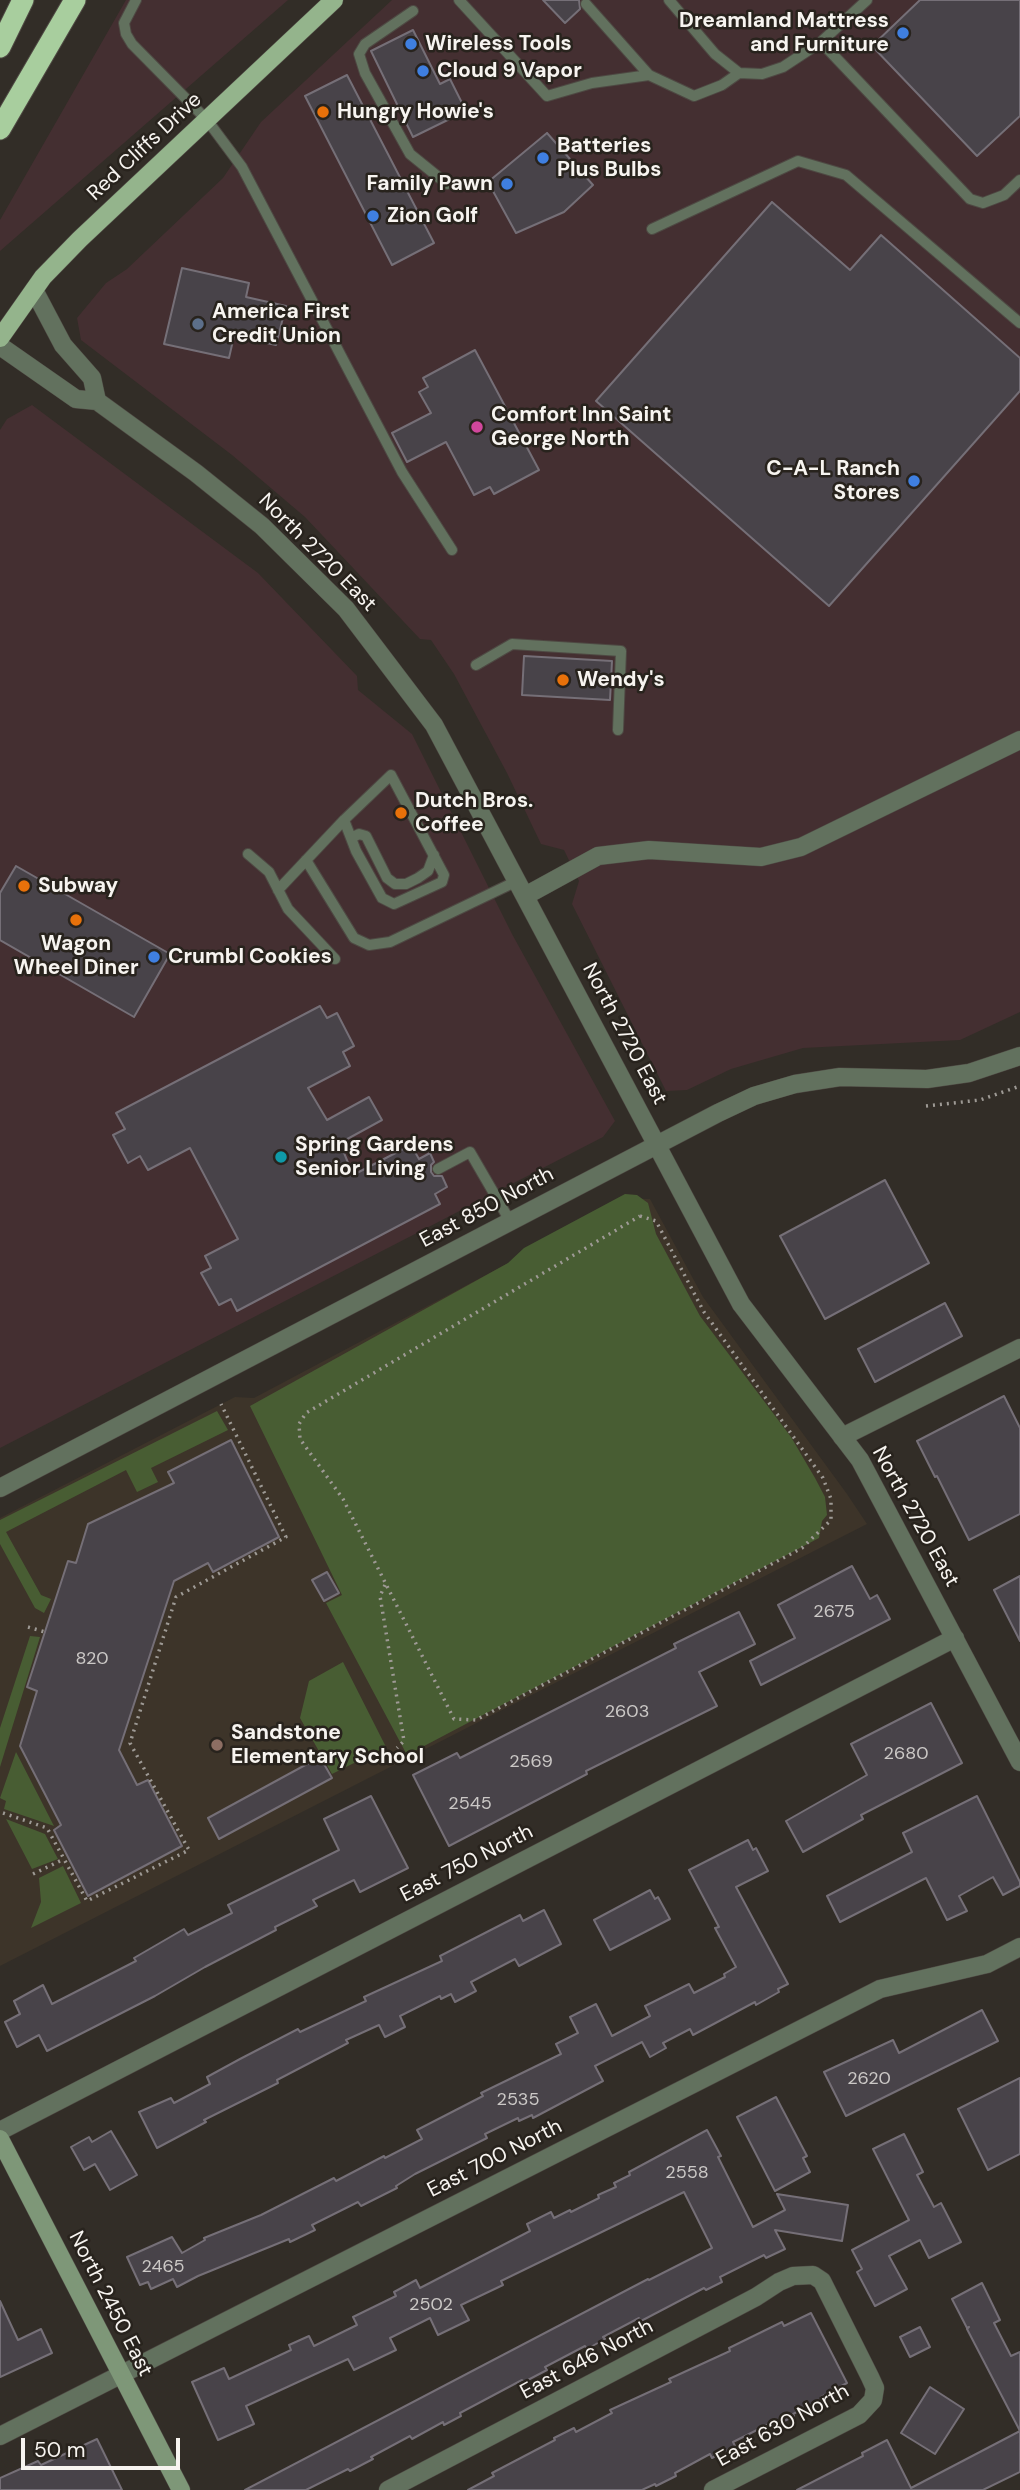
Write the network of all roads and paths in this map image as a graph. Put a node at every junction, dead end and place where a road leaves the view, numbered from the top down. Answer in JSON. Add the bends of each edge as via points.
{"nodes":[{"id":1,"x":23,"y":0,"type":"edge"},
{"id":2,"x":75,"y":0,"type":"edge"},
{"id":3,"x":136,"y":0,"type":"edge"},
{"id":4,"x":334,"y":0,"type":"edge"},
{"id":5,"x":459,"y":0,"type":"edge"},
{"id":6,"x":668,"y":0,"type":"edge"},
{"id":7,"x":867,"y":0,"type":"edge"},
{"id":8,"x":586,"y":4,"type":"dead end"},
{"id":9,"x":413,"y":11,"type":"dead end"},
{"id":10,"x":821,"y":42,"type":"junction"},
{"id":11,"x":0,"y":47,"type":"edge"},
{"id":12,"x":739,"y":73,"type":"junction"},
{"id":13,"x":649,"y":75,"type":"junction"},
{"id":14,"x":207,"y":120,"type":"junction"},
{"id":15,"x":0,"y":129,"type":"edge"},
{"id":16,"x":1020,"y":180,"type":"edge"},
{"id":17,"x":447,"y":184,"type":"dead end"},
{"id":18,"x":652,"y":229,"type":"dead end"},
{"id":19,"x":34,"y":290,"type":"junction"},
{"id":20,"x":1020,"y":323,"type":"edge"},
{"id":21,"x":0,"y":338,"type":"edge"},
{"id":22,"x":0,"y":346,"type":"edge"},
{"id":23,"x":97,"y":401,"type":"junction"},
{"id":24,"x":452,"y":550,"type":"dead end"},
{"id":25,"x":476,"y":665,"type":"dead end"},
{"id":26,"x":618,"y":730,"type":"dead end"},
{"id":27,"x":1020,"y":740,"type":"edge"},
{"id":28,"x":344,"y":820,"type":"junction"},
{"id":29,"x":351,"y":838,"type":"junction"},
{"id":30,"x":248,"y":854,"type":"dead end"},
{"id":31,"x":434,"y":855,"type":"junction"},
{"id":32,"x":306,"y":860,"type":"junction"},
{"id":33,"x":521,"y":888,"type":"junction"},
{"id":34,"x":278,"y":890,"type":"junction"},
{"id":35,"x":335,"y":959,"type":"dead end"},
{"id":36,"x":1020,"y":1056,"type":"edge"},
{"id":37,"x":1020,"y":1086,"type":"edge"},
{"id":38,"x":926,"y":1105,"type":"dead end"},
{"id":39,"x":657,"y":1145,"type":"junction"},
{"id":40,"x":438,"y":1169,"type":"dead end"},
{"id":41,"x":510,"y":1222,"type":"junction"},
{"id":42,"x":1020,"y":1348,"type":"edge"},
{"id":43,"x":221,"y":1404,"type":"dead end"},
{"id":44,"x":842,"y":1437,"type":"junction"},
{"id":45,"x":0,"y":1488,"type":"edge"},
{"id":46,"x":386,"y":1584,"type":"junction"},
{"id":47,"x":29,"y":1627,"type":"dead end"},
{"id":48,"x":45,"y":1632,"type":"dead end"},
{"id":49,"x":955,"y":1638,"type":"junction"},
{"id":50,"x":397,"y":1748,"type":"dead end"},
{"id":51,"x":1020,"y":1762,"type":"edge"},
{"id":52,"x":3,"y":1813,"type":"dead end"},
{"id":53,"x":64,"y":1859,"type":"junction"},
{"id":54,"x":33,"y":1874,"type":"dead end"},
{"id":55,"x":1020,"y":1947,"type":"edge"},
{"id":56,"x":0,"y":2131,"type":"edge"},
{"id":57,"x":0,"y":2139,"type":"edge"},
{"id":58,"x":121,"y":2375,"type":"junction"},
{"id":59,"x":873,"y":2400,"type":"joint"},
{"id":60,"x":0,"y":2437,"type":"edge"},
{"id":61,"x":181,"y":2490,"type":"edge"},
{"id":62,"x":388,"y":2490,"type":"edge"},
{"id":63,"x":713,"y":2490,"type":"edge"}],
"edges":[{"from":1,"to":11,"type":"highway"},
{"from":2,"to":15,"type":"highway"},
{"from":3,"to":14,"type":"lane","via":[[124,23],[126,34]]},
{"from":4,"to":14,"type":"main road","name":"Red Cliffs Drive"},
{"from":5,"to":13,"type":"lane","via":[[547,96],[592,83]]},
{"from":6,"to":12,"type":"lane","via":[[715,54]]},
{"from":7,"to":10,"type":"lane"},
{"from":8,"to":13,"type":"lane"},
{"from":9,"to":17,"type":"lane","via":[[365,44],[359,54],[410,154]]},
{"from":10,"to":12,"type":"lane","via":[[783,67],[762,74]]},
{"from":10,"to":16,"type":"lane","via":[[970,199],[983,204],[1004,195]]},
{"from":12,"to":13,"type":"lane","via":[[694,96]]},
{"from":14,"to":19,"type":"main road","name":"Red Cliffs Drive","via":[[89,229]]},
{"from":14,"to":24,"type":"lane","via":[[242,167],[402,472]]},
{"from":18,"to":20,"type":"lane","via":[[798,161],[846,175]]},
{"from":19,"to":21,"type":"main road","name":"Red Cliffs Drive"},
{"from":19,"to":23,"type":"street","via":[[63,345],[92,378]]},
{"from":22,"to":23,"type":"street","name":"North 2720 East","via":[[76,400]]},
{"from":23,"to":33,"type":"street","name":"North 2720 East","via":[[262,526],[346,609],[434,725]]},
{"from":25,"to":26,"type":"lane","via":[[512,644],[621,652]]},
{"from":27,"to":33,"type":"street","via":[[801,847],[761,857],[649,850],[598,856]]},
{"from":28,"to":29,"type":"lane"},
{"from":28,"to":31,"type":"lane","via":[[391,775]]},
{"from":28,"to":32,"type":"lane"},
{"from":29,"to":31,"type":"lane","via":[[366,836],[387,878],[395,884],[406,884],[428,871]]},
{"from":29,"to":31,"type":"lane","via":[[382,898],[394,904],[442,882],[444,875]]},
{"from":30,"to":34,"type":"lane","via":[[269,872]]},
{"from":32,"to":33,"type":"lane","via":[[354,938],[369,945],[390,942]]},
{"from":32,"to":34,"type":"lane"},
{"from":33,"to":39,"type":"street","name":"North 2720 East"},
{"from":34,"to":35,"type":"lane","via":[[288,909]]},
{"from":36,"to":39,"type":"street","name":"East 850 North","via":[[969,1073],[938,1077],[840,1077],[795,1084],[754,1096]]},
{"from":37,"to":38,"type":"path","via":[[980,1100]]},
{"from":39,"to":41,"type":"street","name":"East 850 North"},
{"from":39,"to":44,"type":"street","name":"North 2720 East","via":[[741,1304]]},
{"from":40,"to":41,"type":"lane","via":[[470,1152]]},
{"from":41,"to":45,"type":"street","name":"East 850 North"},
{"from":42,"to":44,"type":"street"},
{"from":43,"to":53,"type":"path","via":[[286,1537],[176,1597],[130,1743],[189,1850],[87,1901]]},
{"from":44,"to":49,"type":"street","name":"North 2720 East","via":[[860,1460]]},
{"from":46,"to":46,"type":"path","via":[[454,1719],[476,1720],[802,1548],[831,1520],[831,1499],[798,1441],[704,1311],[656,1221],[640,1216],[306,1413],[299,1424],[300,1439],[343,1499]]},
{"from":46,"to":50,"type":"path","via":[[380,1596],[404,1741]]},
{"from":47,"to":48,"type":"path"},
{"from":49,"to":51,"type":"street","name":"North 2720 East"},
{"from":49,"to":56,"type":"street","name":"East 750 North"},
{"from":52,"to":53,"type":"path","via":[[47,1828]]},
{"from":53,"to":54,"type":"path"},
{"from":55,"to":58,"type":"street","name":"East 700 North","via":[[987,1964],[880,1989]]},
{"from":57,"to":58,"type":"street","name":"North 2450 East"},
{"from":58,"to":60,"type":"street","name":"East 700 North"},
{"from":58,"to":61,"type":"street","name":"North 2450 East"},
{"from":59,"to":62,"type":"street","name":"East 646 North","via":[[875,2388],[822,2281],[807,2274],[779,2282]]},
{"from":59,"to":63,"type":"street","name":"East 630 North","via":[[859,2415]]}]}
